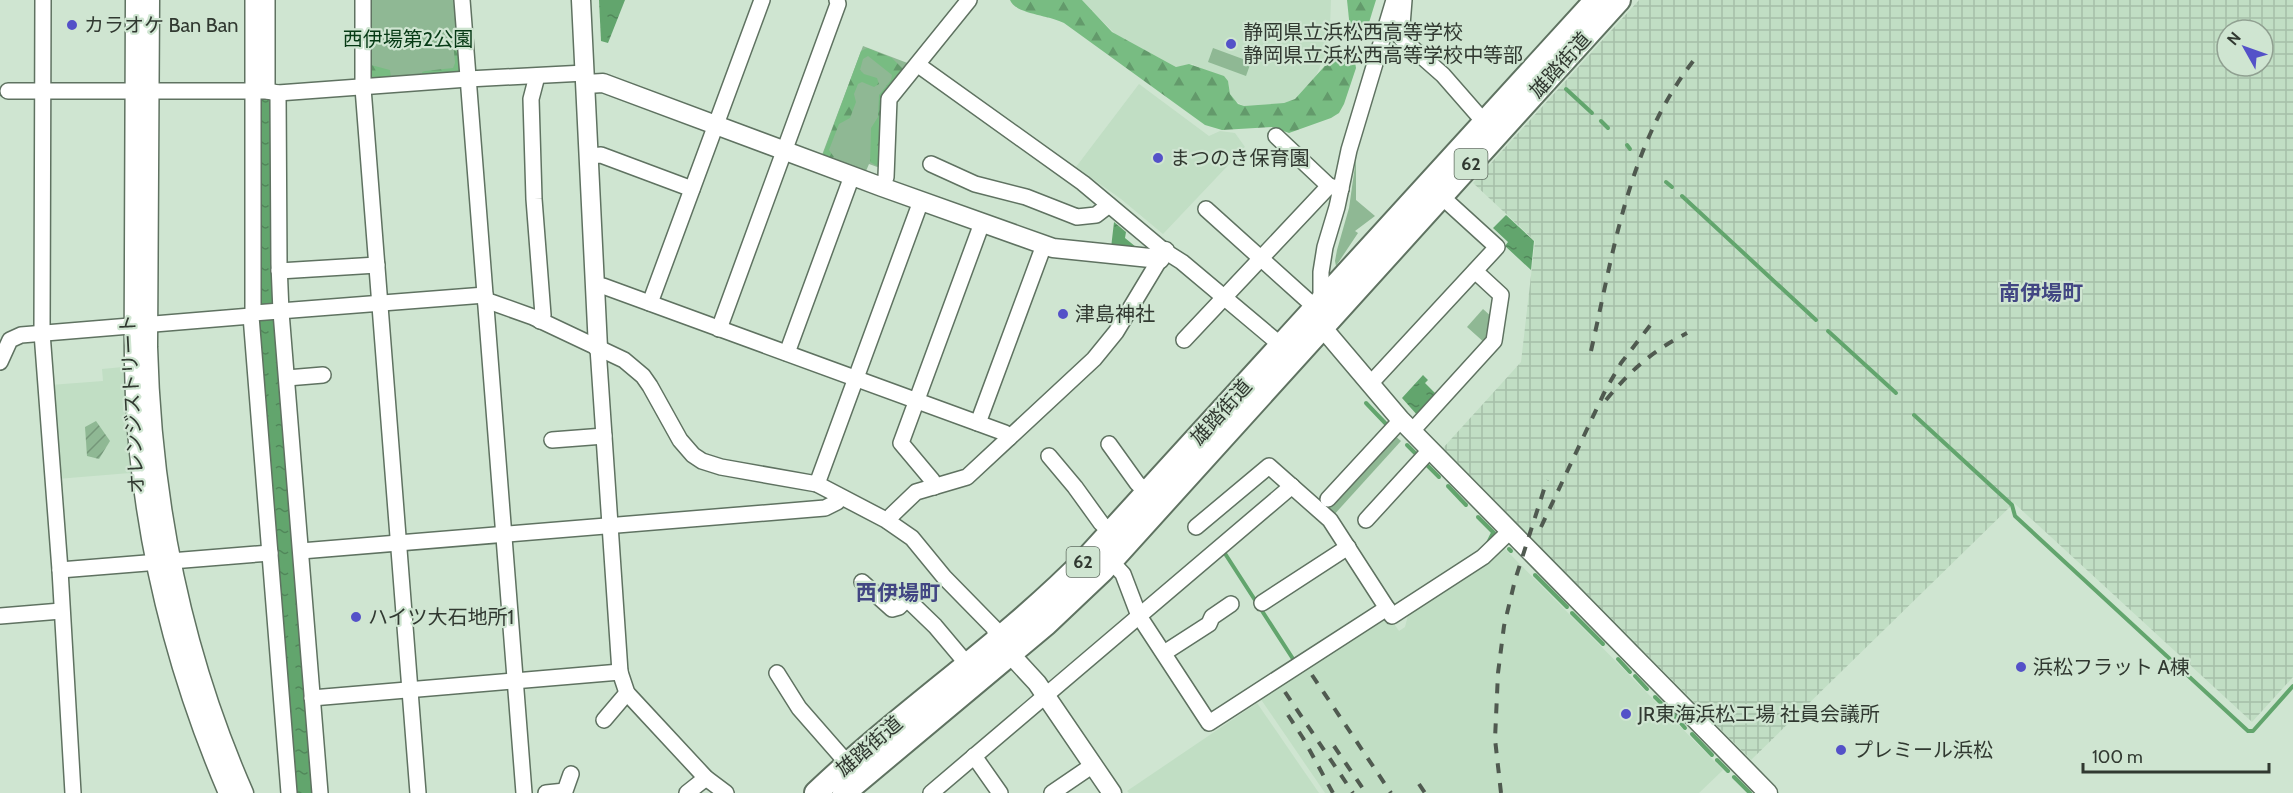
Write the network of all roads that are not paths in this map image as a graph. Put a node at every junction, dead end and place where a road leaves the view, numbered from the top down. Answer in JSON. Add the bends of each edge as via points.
{"nodes":[{"id":1,"x":43,"y":0,"type":"edge"},
{"id":2,"x":135,"y":0,"type":"edge"},
{"id":3,"x":150,"y":0,"type":"edge"},
{"id":4,"x":253,"y":0,"type":"edge"},
{"id":5,"x":267,"y":0,"type":"edge"},
{"id":6,"x":363,"y":0,"type":"edge"},
{"id":7,"x":462,"y":0,"type":"edge"},
{"id":8,"x":581,"y":0,"type":"edge"},
{"id":9,"x":762,"y":0,"type":"edge"},
{"id":10,"x":837,"y":0,"type":"edge"},
{"id":11,"x":969,"y":0,"type":"edge"},
{"id":12,"x":1394,"y":0,"type":"edge"},
{"id":13,"x":1404,"y":0,"type":"edge"},
{"id":14,"x":1596,"y":0,"type":"edge"},
{"id":15,"x":1619,"y":0,"type":"edge"},
{"id":16,"x":1401,"y":38,"type":"junction"},
{"id":17,"x":1378,"y":54,"type":"junction"},
{"id":18,"x":921,"y":67,"type":"dead end"},
{"id":19,"x":537,"y":76,"type":"junction"},
{"id":20,"x":468,"y":79,"type":"junction"},
{"id":21,"x":585,"y":79,"type":"junction"},
{"id":22,"x":363,"y":88,"type":"junction"},
{"id":23,"x":8,"y":91,"type":"dead end"},
{"id":24,"x":43,"y":91,"type":"junction"},
{"id":25,"x":142,"y":91,"type":"junction"},
{"id":26,"x":266,"y":92,"type":"junction"},
{"id":27,"x":1485,"y":123,"type":"junction"},
{"id":28,"x":716,"y":125,"type":"junction"},
{"id":29,"x":1276,"y":136,"type":"dead end"},
{"id":30,"x":784,"y":151,"type":"junction"},
{"id":31,"x":590,"y":156,"type":"junction"},
{"id":32,"x":931,"y":164,"type":"dead end"},
{"id":33,"x":852,"y":176,"type":"junction"},
{"id":34,"x":882,"y":187,"type":"junction"},
{"id":35,"x":1335,"y":188,"type":"junction"},
{"id":36,"x":692,"y":189,"type":"junction"},
{"id":37,"x":1441,"y":196,"type":"junction"},
{"id":38,"x":921,"y":201,"type":"junction"},
{"id":39,"x":1109,"y":205,"type":"junction"},
{"id":40,"x":1206,"y":209,"type":"dead end"},
{"id":41,"x":982,"y":223,"type":"junction"},
{"id":42,"x":1044,"y":245,"type":"junction"},
{"id":43,"x":1163,"y":255,"type":"junction"},
{"id":44,"x":1262,"y":258,"type":"junction"},
{"id":45,"x":377,"y":265,"type":"junction"},
{"id":46,"x":279,"y":271,"type":"junction"},
{"id":47,"x":1475,"y":272,"type":"junction"},
{"id":48,"x":596,"y":286,"type":"junction"},
{"id":49,"x":1224,"y":297,"type":"junction"},
{"id":50,"x":486,"y":299,"type":"junction"},
{"id":51,"x":650,"y":303,"type":"junction"},
{"id":52,"x":380,"y":304,"type":"junction"},
{"id":53,"x":280,"y":312,"type":"junction"},
{"id":54,"x":1320,"y":312,"type":"junction"},
{"id":55,"x":253,"y":314,"type":"junction"},
{"id":56,"x":540,"y":321,"type":"junction"},
{"id":57,"x":141,"y":325,"type":"junction"},
{"id":58,"x":719,"y":329,"type":"junction"},
{"id":59,"x":42,"y":333,"type":"junction"},
{"id":60,"x":1184,"y":340,"type":"dead end"},
{"id":61,"x":1282,"y":346,"type":"junction"},
{"id":62,"x":598,"y":348,"type":"junction"},
{"id":63,"x":787,"y":353,"type":"junction"},
{"id":64,"x":0,"y":362,"type":"edge"},
{"id":65,"x":323,"y":375,"type":"dead end"},
{"id":66,"x":287,"y":378,"type":"junction"},
{"id":67,"x":856,"y":378,"type":"junction"},
{"id":68,"x":1370,"y":384,"type":"junction"},
{"id":69,"x":917,"y":401,"type":"junction"},
{"id":70,"x":978,"y":423,"type":"junction"},
{"id":71,"x":1406,"y":426,"type":"junction"},
{"id":72,"x":604,"y":436,"type":"junction"},
{"id":73,"x":1009,"y":438,"type":"junction"},
{"id":74,"x":552,"y":440,"type":"dead end"},
{"id":75,"x":1109,"y":444,"type":"dead end"},
{"id":76,"x":1430,"y":450,"type":"junction"},
{"id":77,"x":1049,"y":456,"type":"dead end"},
{"id":78,"x":816,"y":484,"type":"junction"},
{"id":79,"x":1292,"y":486,"type":"junction"},
{"id":80,"x":934,"y":487,"type":"junction"},
{"id":81,"x":1332,"y":489,"type":"dead end"},
{"id":82,"x":1147,"y":493,"type":"junction"},
{"id":83,"x":840,"y":497,"type":"junction"},
{"id":84,"x":1365,"y":519,"type":"dead end"},
{"id":85,"x":888,"y":521,"type":"junction"},
{"id":86,"x":610,"y":525,"type":"junction"},
{"id":87,"x":1196,"y":527,"type":"dead end"},
{"id":88,"x":1510,"y":531,"type":"junction"},
{"id":89,"x":1111,"y":533,"type":"junction"},
{"id":90,"x":504,"y":534,"type":"junction"},
{"id":91,"x":398,"y":543,"type":"junction"},
{"id":92,"x":1348,"y":547,"type":"junction"},
{"id":93,"x":301,"y":551,"type":"junction"},
{"id":94,"x":270,"y":553,"type":"junction"},
{"id":95,"x":163,"y":561,"type":"junction"},
{"id":96,"x":1111,"y":561,"type":"junction"},
{"id":97,"x":60,"y":570,"type":"junction"},
{"id":98,"x":862,"y":582,"type":"dead end"},
{"id":99,"x":1262,"y":603,"type":"dead end"},
{"id":100,"x":1231,"y":604,"type":"dead end"},
{"id":101,"x":1387,"y":608,"type":"junction"},
{"id":102,"x":61,"y":611,"type":"junction"},
{"id":103,"x":0,"y":616,"type":"edge"},
{"id":104,"x":1139,"y":616,"type":"junction"},
{"id":105,"x":1004,"y":646,"type":"junction"},
{"id":106,"x":1164,"y":654,"type":"junction"},
{"id":107,"x":967,"y":664,"type":"junction"},
{"id":108,"x":620,"y":672,"type":"junction"},
{"id":109,"x":777,"y":673,"type":"dead end"},
{"id":110,"x":515,"y":681,"type":"junction"},
{"id":111,"x":410,"y":690,"type":"junction"},
{"id":112,"x":627,"y":693,"type":"junction"},
{"id":113,"x":1046,"y":695,"type":"junction"},
{"id":114,"x":312,"y":698,"type":"junction"},
{"id":115,"x":604,"y":720,"type":"dead end"},
{"id":116,"x":974,"y":756,"type":"junction"},
{"id":117,"x":848,"y":764,"type":"junction"},
{"id":118,"x":1093,"y":765,"type":"junction"},
{"id":119,"x":571,"y":774,"type":"dead end"},
{"id":120,"x":706,"y":778,"type":"junction"},
{"id":121,"x":73,"y":793,"type":"edge"},
{"id":122,"x":227,"y":793,"type":"edge"},
{"id":123,"x":244,"y":793,"type":"edge"},
{"id":124,"x":289,"y":793,"type":"edge"},
{"id":125,"x":320,"y":793,"type":"edge"},
{"id":126,"x":418,"y":793,"type":"edge"},
{"id":127,"x":524,"y":793,"type":"edge"},
{"id":128,"x":546,"y":793,"type":"edge"},
{"id":129,"x":687,"y":793,"type":"edge"},
{"id":130,"x":726,"y":793,"type":"edge"},
{"id":131,"x":816,"y":793,"type":"edge"},
{"id":132,"x":844,"y":793,"type":"edge"},
{"id":133,"x":931,"y":793,"type":"edge"},
{"id":134,"x":1000,"y":793,"type":"edge"},
{"id":135,"x":1052,"y":793,"type":"edge"},
{"id":136,"x":1112,"y":793,"type":"edge"},
{"id":137,"x":1768,"y":793,"type":"edge"}],
"edges":[{"from":1,"to":24,"type":"street"},
{"from":2,"to":25,"type":"street","name":"オレンジストリート"},
{"from":3,"to":25,"type":"street","name":"オレンジストリート"},
{"from":4,"to":26,"type":"street"},
{"from":5,"to":26,"type":"street"},
{"from":6,"to":22,"type":"street"},
{"from":7,"to":20,"type":"street"},
{"from":8,"to":21,"type":"street"},
{"from":9,"to":28,"type":"street"},
{"from":10,"to":30,"type":"street"},
{"from":11,"to":34,"type":"street","via":[[889,99],[886,177]]},
{"from":12,"to":17,"type":"street"},
{"from":13,"to":16,"type":"street"},
{"from":14,"to":27,"type":"main road","name":"雄踏街道","number":"62"},
{"from":15,"to":37,"type":"main road","name":"雄踏街道","number":"62"},
{"from":16,"to":17,"type":"street","via":[[1383,56]]},
{"from":16,"to":27,"type":"street","via":[[1443,75]]},
{"from":17,"to":35,"type":"street"},
{"from":18,"to":39,"type":"street"},
{"from":19,"to":20,"type":"street"},
{"from":19,"to":21,"type":"street"},
{"from":19,"to":56,"type":"street","via":[[531,99],[543,315]]},
{"from":20,"to":22,"type":"street"},
{"from":20,"to":50,"type":"street"},
{"from":21,"to":28,"type":"street"},
{"from":21,"to":31,"type":"street"},
{"from":22,"to":26,"type":"street"},
{"from":22,"to":45,"type":"street"},
{"from":23,"to":24,"type":"street"},
{"from":24,"to":25,"type":"street"},
{"from":24,"to":59,"type":"street"},
{"from":25,"to":26,"type":"street"},
{"from":25,"to":57,"type":"street","name":"オレンジストリート"},
{"from":26,"to":46,"type":"street"},
{"from":26,"to":55,"type":"street","via":[[252,102]]},
{"from":27,"to":54,"type":"main road","name":"雄踏街道","number":"62"},
{"from":28,"to":30,"type":"street"},
{"from":28,"to":36,"type":"street"},
{"from":29,"to":35,"type":"street"},
{"from":30,"to":33,"type":"street"},
{"from":30,"to":58,"type":"street"},
{"from":31,"to":36,"type":"street","via":[[601,155]]},
{"from":31,"to":48,"type":"street"},
{"from":32,"to":39,"type":"street","via":[[975,184],[1026,197],[1077,217],[1095,215]]},
{"from":33,"to":34,"type":"street"},
{"from":33,"to":63,"type":"street"},
{"from":34,"to":38,"type":"street"},
{"from":35,"to":44,"type":"street"},
{"from":35,"to":54,"type":"street","via":[[1323,259]]},
{"from":36,"to":51,"type":"street"},
{"from":37,"to":47,"type":"street","via":[[1497,247]]},
{"from":37,"to":54,"type":"main road","name":"雄踏街道","number":"62"},
{"from":38,"to":41,"type":"street"},
{"from":38,"to":67,"type":"street"},
{"from":39,"to":43,"type":"street"},
{"from":40,"to":44,"type":"street"},
{"from":41,"to":42,"type":"street"},
{"from":41,"to":69,"type":"street"},
{"from":42,"to":43,"type":"street","via":[[1066,251]]},
{"from":42,"to":70,"type":"street"},
{"from":43,"to":49,"type":"street","via":[[1182,262]]},
{"from":43,"to":73,"type":"street","via":[[1106,346]]},
{"from":44,"to":49,"type":"street"},
{"from":44,"to":54,"type":"street"},
{"from":45,"to":46,"type":"street"},
{"from":45,"to":52,"type":"street"},
{"from":46,"to":53,"type":"street"},
{"from":47,"to":68,"type":"street"},
{"from":47,"to":71,"type":"street","via":[[1501,295],[1494,341]]},
{"from":48,"to":51,"type":"street"},
{"from":48,"to":62,"type":"street"},
{"from":49,"to":60,"type":"street"},
{"from":49,"to":61,"type":"street"},
{"from":50,"to":52,"type":"street"},
{"from":50,"to":56,"type":"street"},
{"from":50,"to":90,"type":"street"},
{"from":51,"to":58,"type":"street"},
{"from":52,"to":53,"type":"street"},
{"from":52,"to":91,"type":"street"},
{"from":53,"to":55,"type":"street"},
{"from":53,"to":66,"type":"street"},
{"from":54,"to":61,"type":"main road","name":"雄踏街道","number":"62"},
{"from":54,"to":68,"type":"street"},
{"from":54,"to":96,"type":"main road","name":"雄踏街道","number":"62"},
{"from":55,"to":57,"type":"street"},
{"from":55,"to":94,"type":"street"},
{"from":56,"to":62,"type":"street"},
{"from":57,"to":59,"type":"street"},
{"from":57,"to":95,"type":"street","name":"オレンジストリート"},
{"from":58,"to":63,"type":"street"},
{"from":59,"to":64,"type":"street","via":[[13,337]]},
{"from":59,"to":97,"type":"street"},
{"from":61,"to":82,"type":"main road","name":"雄踏街道","number":"62"},
{"from":62,"to":72,"type":"street"},
{"from":62,"to":78,"type":"street","via":[[624,360],[643,376],[680,440],[702,461],[721,468]]},
{"from":63,"to":67,"type":"street"},
{"from":65,"to":66,"type":"street"},
{"from":66,"to":93,"type":"street"},
{"from":67,"to":69,"type":"street"},
{"from":67,"to":78,"type":"street"},
{"from":68,"to":71,"type":"street"},
{"from":69,"to":70,"type":"street"},
{"from":69,"to":80,"type":"street","via":[[901,443]]},
{"from":70,"to":73,"type":"street"},
{"from":71,"to":76,"type":"street"},
{"from":71,"to":81,"type":"street"},
{"from":72,"to":74,"type":"street"},
{"from":72,"to":86,"type":"street"},
{"from":73,"to":80,"type":"street","via":[[967,477]]},
{"from":75,"to":82,"type":"street"},
{"from":76,"to":84,"type":"street"},
{"from":76,"to":88,"type":"street"},
{"from":77,"to":89,"type":"street"},
{"from":78,"to":83,"type":"street"},
{"from":79,"to":87,"type":"street","via":[[1269,466]]},
{"from":79,"to":92,"type":"street","via":[[1330,520]]},
{"from":79,"to":104,"type":"street"},
{"from":80,"to":85,"type":"street","via":[[916,492]]},
{"from":82,"to":89,"type":"main road","name":"雄踏街道","number":"62"},
{"from":83,"to":85,"type":"street"},
{"from":83,"to":86,"type":"street","via":[[825,507]]},
{"from":85,"to":105,"type":"street","via":[[912,538],[994,628]]},
{"from":86,"to":90,"type":"street"},
{"from":86,"to":108,"type":"street"},
{"from":88,"to":101,"type":"street","via":[[1483,557],[1392,616]]},
{"from":88,"to":137,"type":"street"},
{"from":89,"to":105,"type":"main road","name":"雄踏街道","number":"62"},
{"from":90,"to":91,"type":"street"},
{"from":90,"to":110,"type":"street"},
{"from":91,"to":93,"type":"street"},
{"from":91,"to":111,"type":"street"},
{"from":92,"to":99,"type":"street"},
{"from":92,"to":101,"type":"street"},
{"from":93,"to":114,"type":"street"},
{"from":94,"to":95,"type":"street"},
{"from":94,"to":124,"type":"street"},
{"from":95,"to":97,"type":"street"},
{"from":95,"to":122,"type":"street","name":"オレンジストリート","via":[[172,633]]},
{"from":95,"to":123,"type":"street","name":"オレンジストリート","via":[[217,727]]},
{"from":96,"to":104,"type":"street","via":[[1123,574]]},
{"from":96,"to":105,"type":"main road","name":"雄踏街道","number":"62","via":[[1065,607]]},
{"from":97,"to":102,"type":"street"},
{"from":98,"to":107,"type":"street","via":[[892,609],[907,599]]},
{"from":100,"to":106,"type":"street"},
{"from":101,"to":106,"type":"street","via":[[1209,723]]},
{"from":102,"to":103,"type":"street"},
{"from":102,"to":121,"type":"street"},
{"from":104,"to":106,"type":"street"},
{"from":104,"to":113,"type":"street"},
{"from":105,"to":107,"type":"main road","name":"雄踏街道","number":"62"},
{"from":105,"to":113,"type":"street"},
{"from":105,"to":132,"type":"main road","name":"雄踏街道","number":"62"},
{"from":107,"to":117,"type":"main road","name":"雄踏街道","number":"62"},
{"from":108,"to":110,"type":"street"},
{"from":108,"to":112,"type":"street"},
{"from":109,"to":117,"type":"street","via":[[799,708]]},
{"from":110,"to":111,"type":"street"},
{"from":110,"to":127,"type":"street"},
{"from":111,"to":114,"type":"street"},
{"from":111,"to":126,"type":"street"},
{"from":112,"to":115,"type":"street"},
{"from":112,"to":120,"type":"street"},
{"from":113,"to":116,"type":"street"},
{"from":113,"to":118,"type":"street"},
{"from":114,"to":125,"type":"street"},
{"from":116,"to":133,"type":"street"},
{"from":116,"to":134,"type":"street"},
{"from":117,"to":131,"type":"main road","name":"雄踏街道","number":"62"},
{"from":118,"to":135,"type":"street"},
{"from":118,"to":136,"type":"street"},
{"from":119,"to":128,"type":"street","via":[[565,791]]},
{"from":120,"to":129,"type":"street"},
{"from":120,"to":130,"type":"street"}]}
